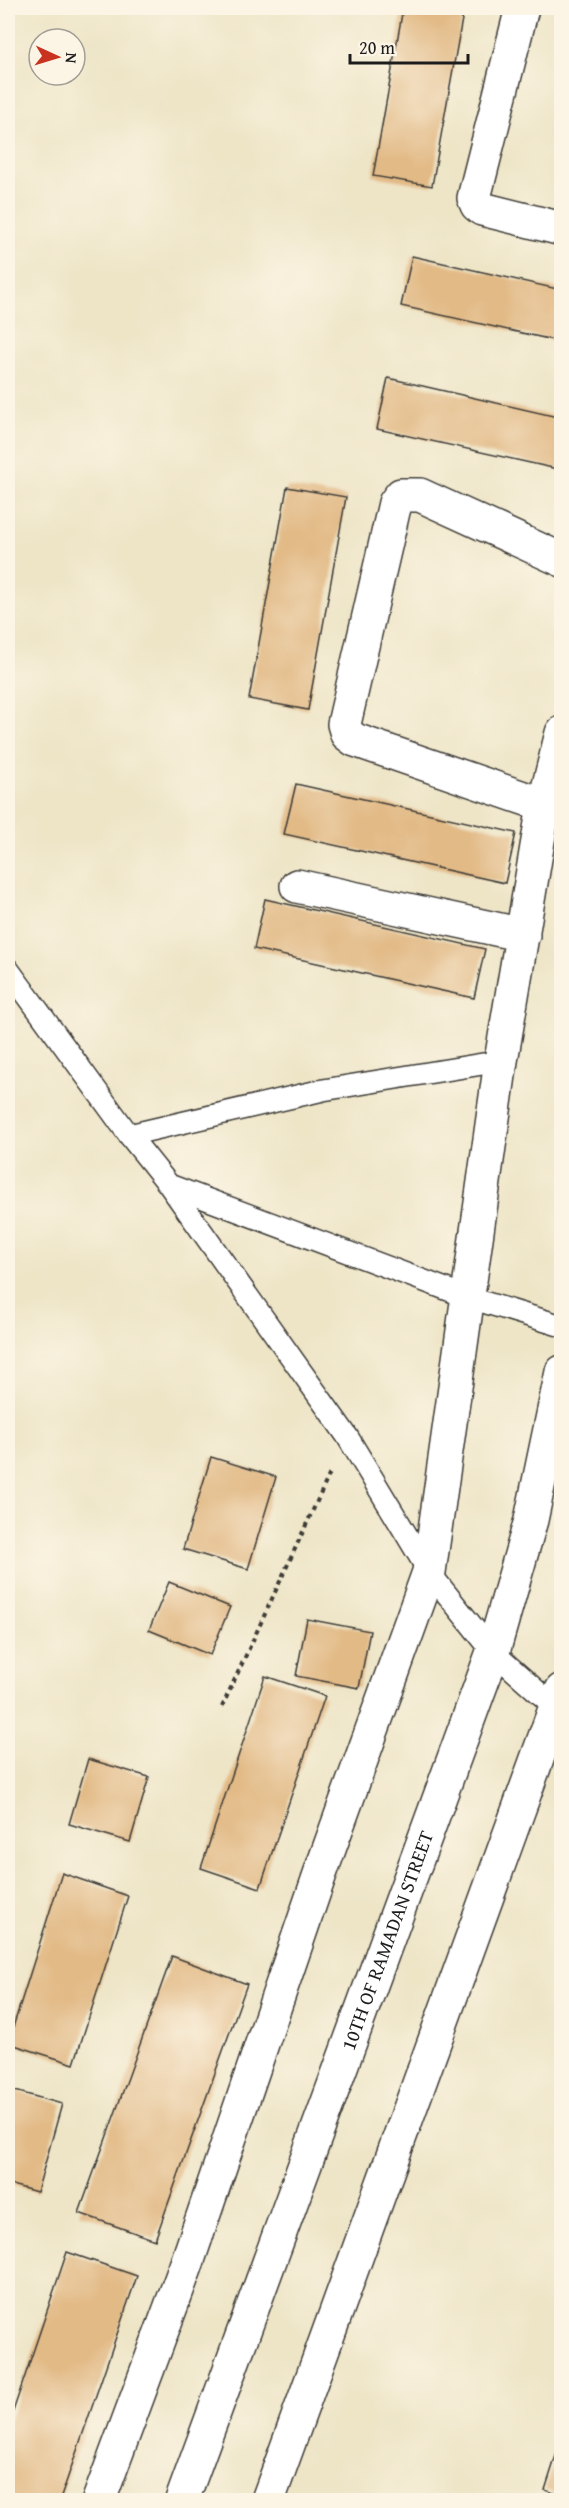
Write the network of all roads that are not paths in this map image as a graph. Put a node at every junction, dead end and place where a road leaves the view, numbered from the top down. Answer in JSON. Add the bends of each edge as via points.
{"nodes":[{"id":1,"x":522,"y":8,"type":"edge"},
{"id":2,"x":561,"y":229,"type":"edge"},
{"id":3,"x":561,"y":560,"type":"edge"},
{"id":4,"x":561,"y":733,"type":"edge"},
{"id":5,"x":544,"y":805,"type":"junction"},
{"id":6,"x":297,"y":886,"type":"dead end"},
{"id":7,"x":523,"y":935,"type":"junction"},
{"id":8,"x":8,"y":969,"type":"edge"},
{"id":9,"x":501,"y":1061,"type":"junction"},
{"id":10,"x":129,"y":1136,"type":"junction"},
{"id":11,"x":169,"y":1185,"type":"junction"},
{"id":12,"x":467,"y":1297,"type":"junction"},
{"id":13,"x":561,"y":1326,"type":"edge"},
{"id":14,"x":561,"y":1372,"type":"edge"},
{"id":15,"x":429,"y":1572,"type":"junction"},
{"id":16,"x":493,"y":1652,"type":"junction"},
{"id":17,"x":559,"y":1699,"type":"edge"},
{"id":18,"x":99,"y":2500,"type":"edge"},
{"id":19,"x":182,"y":2500,"type":"edge"},
{"id":20,"x":268,"y":2500,"type":"edge"}],
"edges":[{"from":1,"to":2,"type":"street","via":[[474,198],[482,209]]},
{"from":3,"to":5,"type":"street","via":[[420,495],[405,494],[398,498],[344,724],[347,734],[355,740]]},
{"from":4,"to":5,"type":"street"},
{"from":5,"to":7,"type":"street"},
{"from":6,"to":7,"type":"street"},
{"from":7,"to":9,"type":"street"},
{"from":8,"to":10,"type":"lane"},
{"from":9,"to":10,"type":"lane","via":[[322,1090]]},
{"from":9,"to":12,"type":"street"},
{"from":10,"to":11,"type":"lane"},
{"from":11,"to":12,"type":"lane"},
{"from":11,"to":15,"type":"lane","via":[[347,1436]]},
{"from":12,"to":13,"type":"lane"},
{"from":12,"to":15,"type":"street"},
{"from":14,"to":16,"type":"street","name":"10TH OF RAMADAN STREET","via":[[531,1520]]},
{"from":15,"to":16,"type":"lane"},
{"from":15,"to":18,"type":"street","via":[[320,1874],[186,2266]]},
{"from":16,"to":17,"type":"lane"},
{"from":16,"to":19,"type":"street","name":"10TH OF RAMADAN STREET"},
{"from":17,"to":20,"type":"street"}]}
